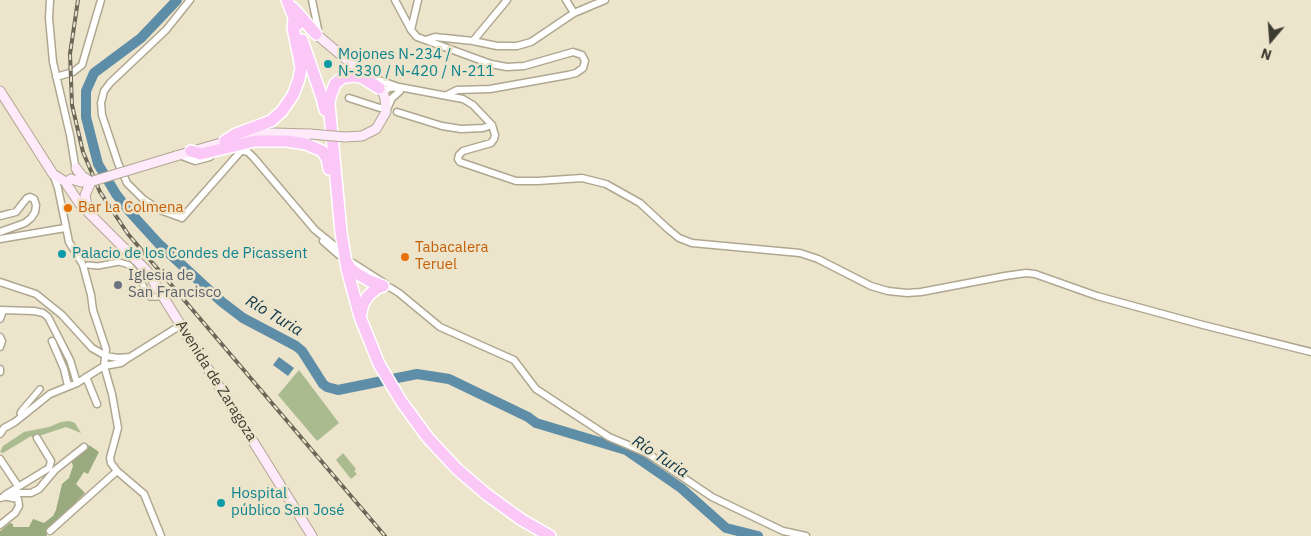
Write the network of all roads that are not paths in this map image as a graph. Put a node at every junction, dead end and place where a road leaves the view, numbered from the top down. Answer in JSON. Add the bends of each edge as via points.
{"nodes":[{"id":1,"x":50,"y":0,"type":"edge"},
{"id":2,"x":101,"y":0,"type":"edge"},
{"id":3,"x":190,"y":0,"type":"edge"},
{"id":4,"x":312,"y":0,"type":"edge"},
{"id":5,"x":395,"y":0,"type":"edge"},
{"id":6,"x":418,"y":0,"type":"edge"},
{"id":7,"x":507,"y":0,"type":"edge"},
{"id":8,"x":566,"y":0,"type":"edge"},
{"id":9,"x":605,"y":0,"type":"edge"},
{"id":10,"x":287,"y":2,"type":"edge"},
{"id":11,"x":574,"y":13,"type":"junction"},
{"id":12,"x":294,"y":18,"type":"junction"},
{"id":13,"x":411,"y":30,"type":"junction"},
{"id":14,"x":316,"y":34,"type":"junction"},
{"id":15,"x":425,"y":40,"type":"junction"},
{"id":16,"x":473,"y":41,"type":"junction"},
{"id":17,"x":361,"y":72,"type":"junction"},
{"id":18,"x":56,"y":77,"type":"junction"},
{"id":19,"x":401,"y":89,"type":"junction"},
{"id":20,"x":0,"y":91,"type":"edge"},
{"id":21,"x":381,"y":91,"type":"junction"},
{"id":22,"x":447,"y":95,"type":"junction"},
{"id":23,"x":349,"y":98,"type":"dead end"},
{"id":24,"x":383,"y":110,"type":"junction"},
{"id":25,"x":397,"y":112,"type":"dead end"},
{"id":26,"x":492,"y":125,"type":"junction"},
{"id":27,"x":225,"y":141,"type":"junction"},
{"id":28,"x":192,"y":151,"type":"junction"},
{"id":29,"x":241,"y":151,"type":"junction"},
{"id":30,"x":333,"y":154,"type":"junction"},
{"id":31,"x":177,"y":156,"type":"junction"},
{"id":32,"x":76,"y":168,"type":"junction"},
{"id":33,"x":53,"y":174,"type":"junction"},
{"id":34,"x":92,"y":182,"type":"junction"},
{"id":35,"x":73,"y":184,"type":"junction"},
{"id":36,"x":61,"y":202,"type":"junction"},
{"id":37,"x":88,"y":212,"type":"junction"},
{"id":38,"x":0,"y":216,"type":"edge"},
{"id":39,"x":65,"y":228,"type":"junction"},
{"id":40,"x":0,"y":232,"type":"edge"},
{"id":41,"x":341,"y":232,"type":"junction"},
{"id":42,"x":0,"y":239,"type":"edge"},
{"id":43,"x":346,"y":258,"type":"junction"},
{"id":44,"x":86,"y":267,"type":"junction"},
{"id":45,"x":0,"y":282,"type":"edge"},
{"id":46,"x":387,"y":287,"type":"junction"},
{"id":47,"x":162,"y":294,"type":"junction"},
{"id":48,"x":1,"y":310,"type":"edge"},
{"id":49,"x":360,"y":317,"type":"junction"},
{"id":50,"x":0,"y":319,"type":"edge"},
{"id":51,"x":181,"y":325,"type":"junction"},
{"id":52,"x":1,"y":338,"type":"edge"},
{"id":53,"x":52,"y":341,"type":"dead end"},
{"id":54,"x":104,"y":342,"type":"junction"},
{"id":55,"x":0,"y":347,"type":"edge"},
{"id":56,"x":92,"y":348,"type":"junction"},
{"id":57,"x":1311,"y":352,"type":"edge"},
{"id":58,"x":106,"y":356,"type":"junction"},
{"id":59,"x":130,"y":357,"type":"junction"},
{"id":60,"x":104,"y":366,"type":"junction"},
{"id":61,"x":86,"y":377,"type":"junction"},
{"id":62,"x":77,"y":383,"type":"junction"},
{"id":63,"x":68,"y":386,"type":"junction"},
{"id":64,"x":40,"y":388,"type":"dead end"},
{"id":65,"x":97,"y":404,"type":"dead end"},
{"id":66,"x":21,"y":417,"type":"junction"},
{"id":67,"x":0,"y":434,"type":"edge"},
{"id":68,"x":37,"y":438,"type":"dead end"},
{"id":69,"x":84,"y":447,"type":"dead end"},
{"id":70,"x":0,"y":459,"type":"edge"},
{"id":71,"x":117,"y":471,"type":"junction"},
{"id":72,"x":18,"y":486,"type":"junction"},
{"id":73,"x":1,"y":497,"type":"edge"},
{"id":74,"x":0,"y":525,"type":"edge"},
{"id":75,"x":50,"y":531,"type":"dead end"},
{"id":76,"x":162,"y":536,"type":"edge"},
{"id":77,"x":312,"y":536,"type":"edge"},
{"id":78,"x":550,"y":536,"type":"edge"},
{"id":79,"x":806,"y":536,"type":"edge"}],
"edges":[{"from":1,"to":18,"type":"street","via":[[50,39]]},
{"from":2,"to":18,"type":"street","via":[[82,65],[74,72]]},
{"from":3,"to":29,"type":"street","via":[[166,30],[104,91],[102,115],[118,163],[127,183],[143,199],[182,218]]},
{"from":4,"to":14,"type":"street","via":[[318,29]]},
{"from":5,"to":13,"type":"street"},
{"from":6,"to":13,"type":"street"},
{"from":7,"to":16,"type":"street"},
{"from":8,"to":11,"type":"street"},
{"from":9,"to":11,"type":"street"},
{"from":10,"to":12,"type":"highway"},
{"from":10,"to":14,"type":"highway"},
{"from":11,"to":16,"type":"street","via":[[524,45],[507,47]]},
{"from":12,"to":27,"type":"highway","via":[[301,67],[293,95],[271,121]]},
{"from":12,"to":30,"type":"highway","via":[[322,98]]},
{"from":13,"to":15,"type":"street"},
{"from":14,"to":17,"type":"main road"},
{"from":15,"to":16,"type":"street","via":[[435,37]]},
{"from":15,"to":22,"type":"street","via":[[507,67],[524,66],[573,52],[582,55],[585,61],[583,68],[568,75],[490,90],[457,90]]},
{"from":17,"to":19,"type":"street"},
{"from":17,"to":21,"type":"main road"},
{"from":18,"to":32,"type":"street"},
{"from":19,"to":21,"type":"street"},
{"from":19,"to":22,"type":"street"},
{"from":19,"to":24,"type":"street"},
{"from":20,"to":33,"type":"main road"},
{"from":21,"to":24,"type":"main road","via":[[387,102]]},
{"from":21,"to":30,"type":"highway","via":[[367,80],[355,76],[342,78],[335,84],[329,104]]},
{"from":22,"to":26,"type":"street","via":[[473,105]]},
{"from":23,"to":24,"type":"street"},
{"from":24,"to":27,"type":"main road","bridge":true,"via":[[380,125],[362,136],[263,133]]},
{"from":25,"to":26,"type":"street","via":[[461,129]]},
{"from":26,"to":57,"type":"street","via":[[495,134],[491,143],[463,151],[459,155],[460,162],[516,181],[582,178],[606,184],[640,203],[679,238],[692,243],[800,253],[871,286],[907,293],[1005,276],[1036,274],[1107,298]]},
{"from":27,"to":28,"type":"main road"},
{"from":28,"to":31,"type":"main road"},
{"from":28,"to":41,"type":"highway","via":[[202,154],[266,141],[306,144],[322,151],[327,158]]},
{"from":29,"to":31,"type":"street","via":[[233,150],[195,162]]},
{"from":29,"to":43,"type":"street","via":[[254,158],[315,230]]},
{"from":30,"to":41,"type":"highway"},
{"from":31,"to":34,"type":"main road","bridge":true},
{"from":32,"to":34,"type":"main road"},
{"from":32,"to":35,"type":"street"},
{"from":33,"to":35,"type":"main road"},
{"from":33,"to":36,"type":"street"},
{"from":34,"to":35,"type":"main road"},
{"from":34,"to":37,"type":"main road","via":[[85,195]]},
{"from":35,"to":36,"type":"street"},
{"from":35,"to":37,"type":"main road","name":"Avenida de Zaragoza","via":[[74,198]]},
{"from":36,"to":39,"type":"street"},
{"from":37,"to":47,"type":"main road","name":"Avenida de Zaragoza","via":[[142,266]]},
{"from":38,"to":40,"type":"street","via":[[16,212],[27,198],[34,199],[35,212],[31,218]]},
{"from":39,"to":42,"type":"street"},
{"from":39,"to":44,"type":"street","via":[[69,242]]},
{"from":41,"to":43,"type":"highway"},
{"from":43,"to":46,"type":"highway","via":[[356,273]]},
{"from":43,"to":49,"type":"highway"},
{"from":44,"to":47,"type":"street","via":[[118,262],[129,265],[150,297]]},
{"from":44,"to":54,"type":"street","via":[[93,310]]},
{"from":45,"to":56,"type":"street","via":[[36,294],[62,315]]},
{"from":46,"to":49,"type":"highway","via":[[377,288],[368,296]]},
{"from":46,"to":79,"type":"street","via":[[440,327],[514,360],[536,389],[609,436],[647,453],[712,497],[783,531]]},
{"from":47,"to":51,"type":"main road","name":"Avenida de Zaragoza"},
{"from":48,"to":50,"type":"street"},
{"from":48,"to":62,"type":"street","via":[[34,311],[48,317],[70,360]]},
{"from":49,"to":78,"type":"highway","via":[[379,364],[428,438],[486,494]]},
{"from":51,"to":59,"type":"street"},
{"from":51,"to":77,"type":"main road","name":"Avenida de Zaragoza"},
{"from":52,"to":55,"type":"street"},
{"from":53,"to":63,"type":"street"},
{"from":54,"to":56,"type":"street"},
{"from":54,"to":58,"type":"street"},
{"from":56,"to":58,"type":"street"},
{"from":58,"to":59,"type":"street"},
{"from":58,"to":60,"type":"street"},
{"from":59,"to":60,"type":"street","via":[[121,363]]},
{"from":60,"to":61,"type":"street"},
{"from":60,"to":71,"type":"street","via":[[118,423],[110,458]]},
{"from":61,"to":62,"type":"street"},
{"from":61,"to":65,"type":"street"},
{"from":62,"to":63,"type":"street"},
{"from":63,"to":66,"type":"street","via":[[50,394]]},
{"from":64,"to":66,"type":"street","via":[[20,413]]},
{"from":66,"to":67,"type":"street"},
{"from":68,"to":72,"type":"street","via":[[51,461],[49,468]]},
{"from":69,"to":73,"type":"street","via":[[55,470],[39,489]]},
{"from":70,"to":72,"type":"street"},
{"from":71,"to":75,"type":"street"},
{"from":71,"to":76,"type":"street","via":[[144,494]]},
{"from":72,"to":73,"type":"street"},
{"from":73,"to":74,"type":"street","via":[[15,498],[20,503],[15,513]]}]}
